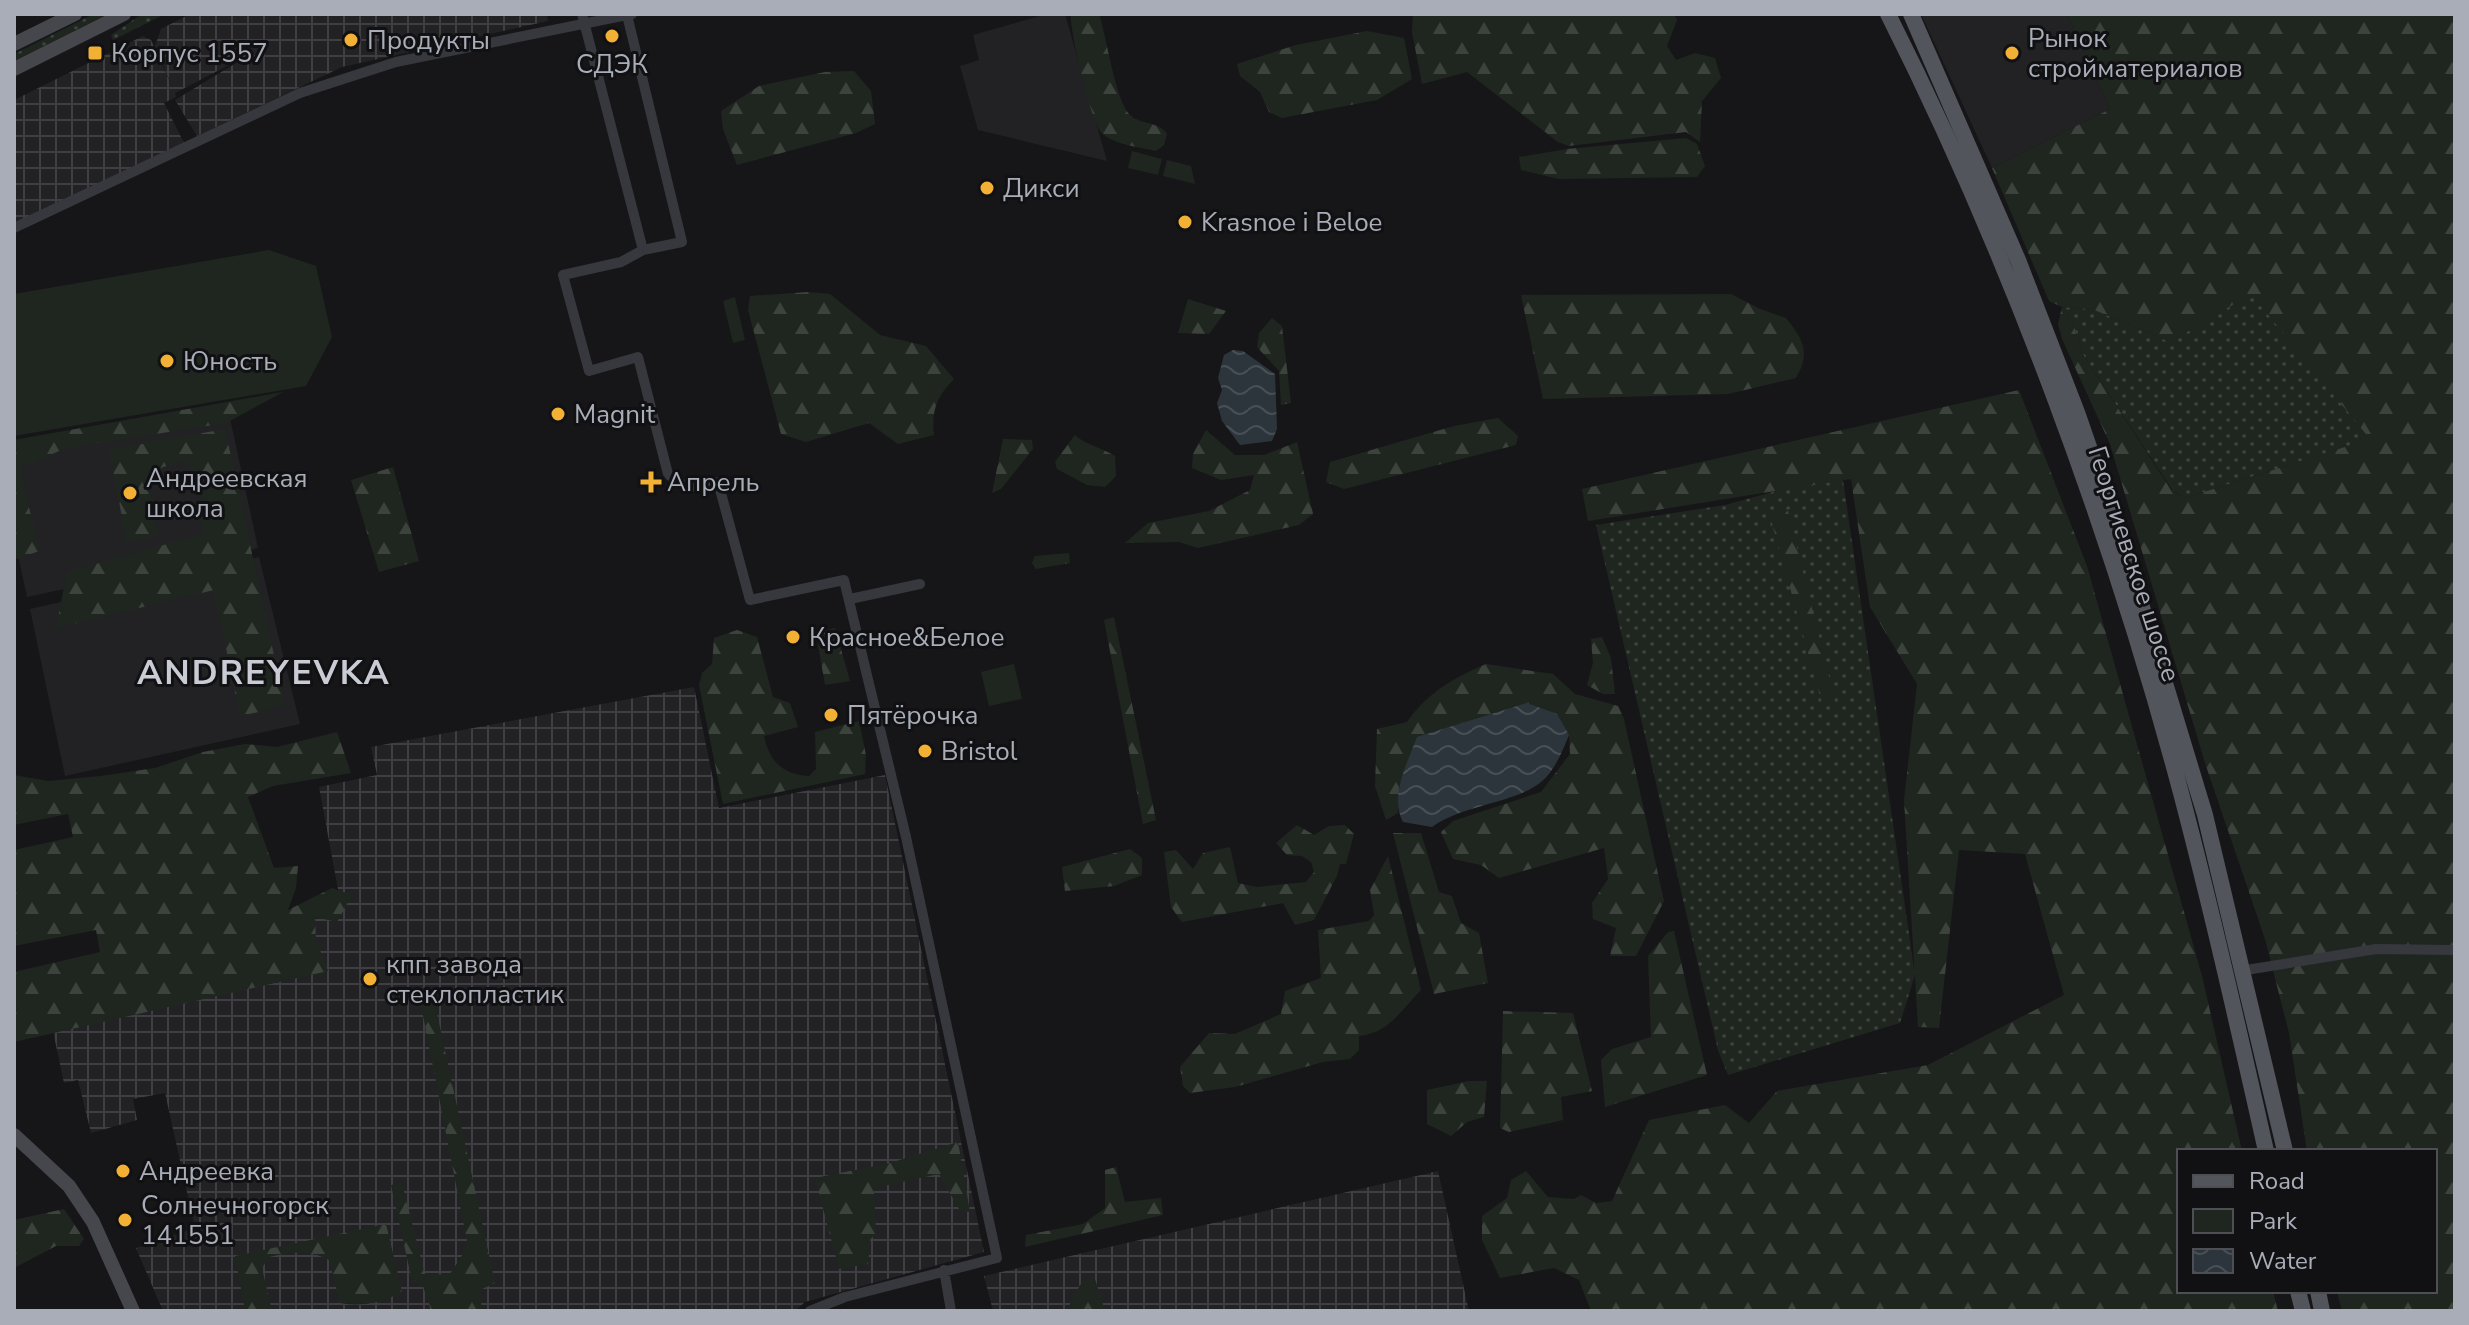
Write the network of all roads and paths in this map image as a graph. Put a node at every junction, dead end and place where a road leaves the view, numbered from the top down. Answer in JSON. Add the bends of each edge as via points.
{"nodes":[{"id":1,"x":75,"y":14,"type":"edge"},
{"id":2,"x":124,"y":14,"type":"edge"},
{"id":3,"x":1888,"y":14,"type":"edge"},
{"id":4,"x":1911,"y":14,"type":"edge"},
{"id":5,"x":629,"y":15,"type":"edge"},
{"id":6,"x":583,"y":19,"type":"edge"},
{"id":7,"x":14,"y":44,"type":"edge"},
{"id":8,"x":14,"y":69,"type":"edge"},
{"id":9,"x":14,"y":228,"type":"edge"},
{"id":10,"x":643,"y":250,"type":"junction"},
{"id":11,"x":920,"y":584,"type":"dead end"},
{"id":12,"x":850,"y":599,"type":"junction"},
{"id":13,"x":2455,"y":950,"type":"edge"},
{"id":14,"x":2220,"y":951,"type":"junction"},
{"id":15,"x":2244,"y":973,"type":"junction"},
{"id":16,"x":14,"y":1135,"type":"edge"},
{"id":17,"x":2266,"y":1149,"type":"edge"},
{"id":18,"x":2285,"y":1149,"type":"edge"},
{"id":19,"x":944,"y":1270,"type":"junction"},
{"id":20,"x":133,"y":1311,"type":"edge"},
{"id":21,"x":810,"y":1311,"type":"edge"},
{"id":22,"x":951,"y":1311,"type":"edge"}],
"edges":[{"from":1,"to":7,"type":"main road"},
{"from":2,"to":8,"type":"main road"},
{"from":3,"to":14,"type":"main road","name":"Георгиевское шоссе","via":[[2002,269],[2090,502],[2160,719]]},
{"from":4,"to":15,"type":"main road","name":"Георгиевское шоссе","via":[[2000,215],[2084,430],[2185,742]]},
{"from":5,"to":6,"type":"street"},
{"from":5,"to":10,"type":"street","via":[[682,242]]},
{"from":6,"to":9,"type":"street","via":[[396,62],[312,89]]},
{"from":6,"to":10,"type":"street"},
{"from":10,"to":12,"type":"street","via":[[621,262],[563,275],[589,371],[638,357],[668,474],[692,489],[718,482],[750,600],[844,580]]},
{"from":11,"to":12,"type":"street"},
{"from":12,"to":19,"type":"street","via":[[997,1258]]},
{"from":13,"to":15,"type":"street","via":[[2376,949],[2309,957]]},
{"from":14,"to":15,"type":"street"},
{"from":14,"to":17,"type":"main road","name":"Георгиевское шоссе"},
{"from":15,"to":18,"type":"main road","name":"Георгиевское шоссе"},
{"from":16,"to":20,"type":"main road","via":[[69,1186],[93,1222]]},
{"from":19,"to":21,"type":"street"},
{"from":19,"to":22,"type":"street"}]}
